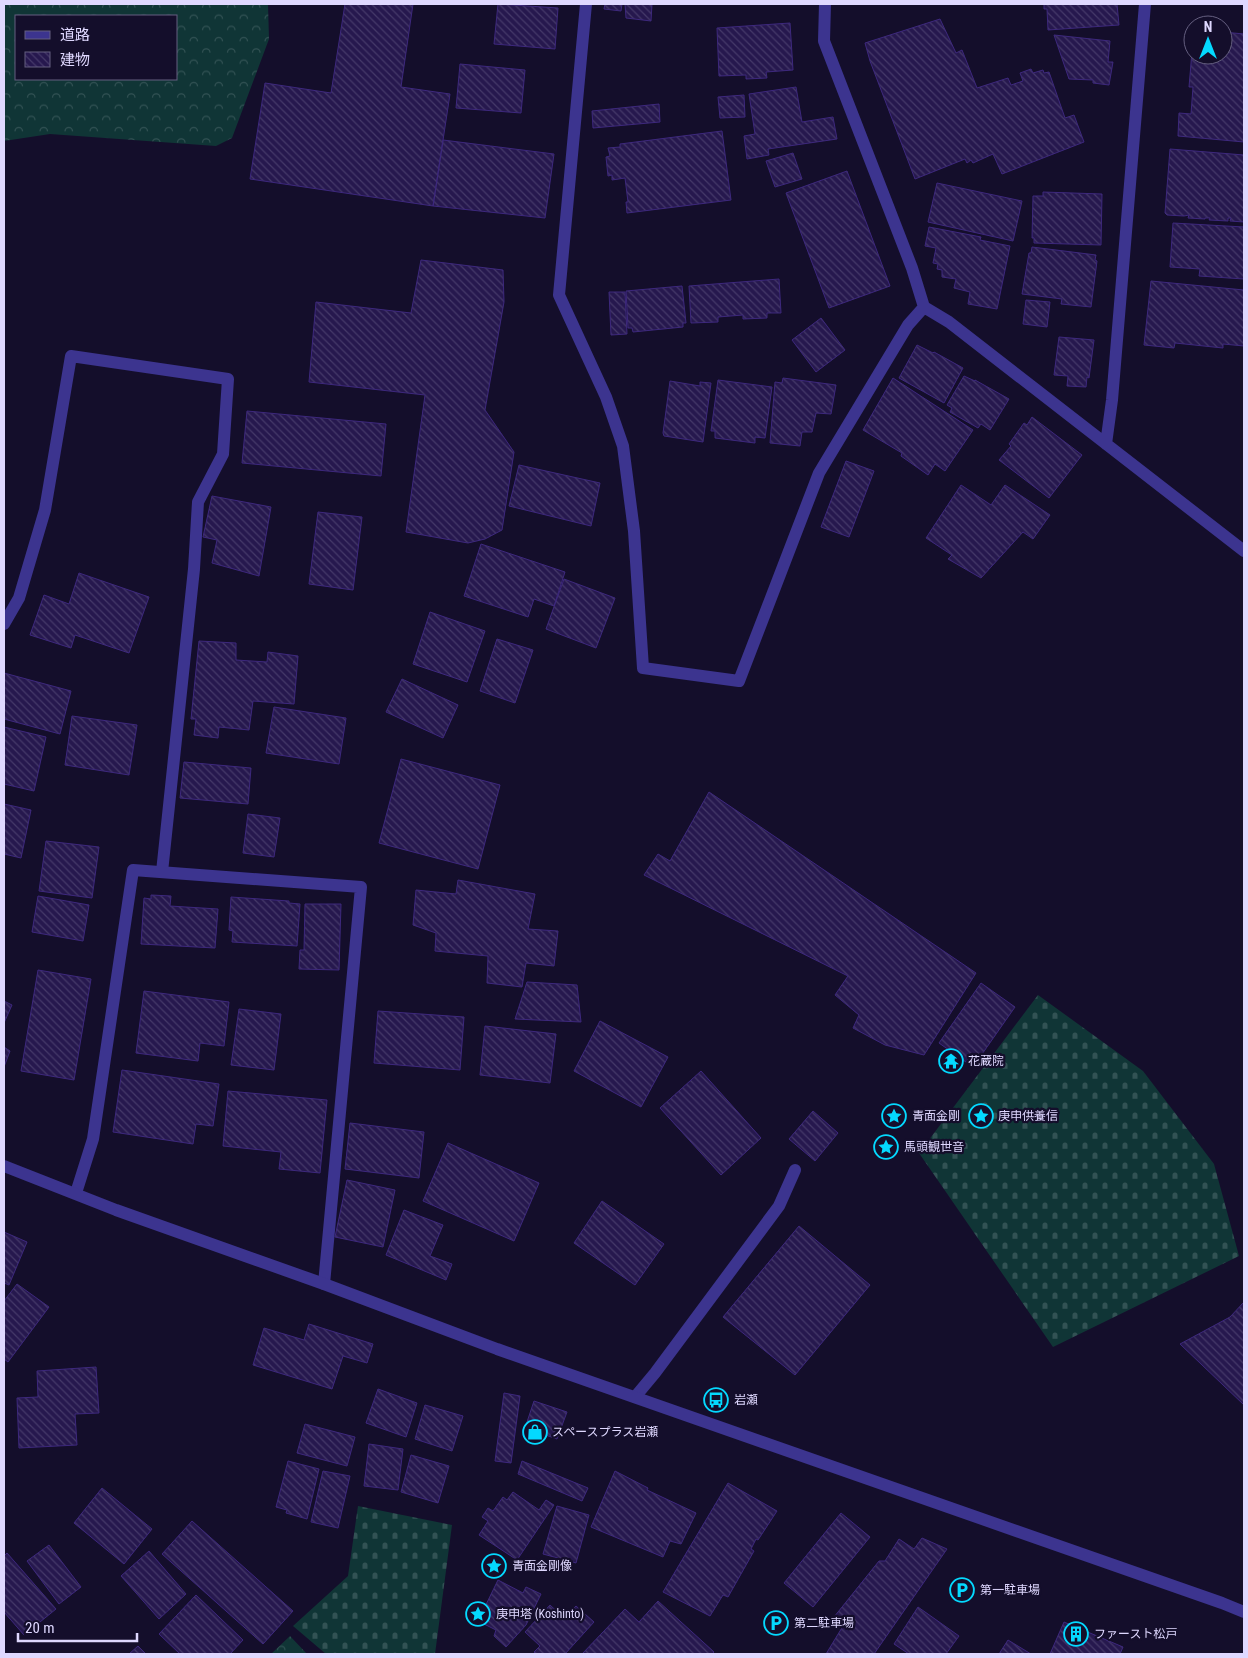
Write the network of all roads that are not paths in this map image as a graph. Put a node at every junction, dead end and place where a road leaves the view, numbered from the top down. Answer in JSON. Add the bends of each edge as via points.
{"nodes":[{"id":1,"x":586,"y":4,"type":"edge"},
{"id":2,"x":826,"y":4,"type":"edge"},
{"id":3,"x":1145,"y":4,"type":"edge"},
{"id":4,"x":924,"y":308,"type":"junction"},
{"id":5,"x":1106,"y":444,"type":"junction"},
{"id":6,"x":1244,"y":552,"type":"edge"},
{"id":7,"x":4,"y":624,"type":"edge"},
{"id":8,"x":162,"y":872,"type":"junction"},
{"id":9,"x":4,"y":1166,"type":"edge"},
{"id":10,"x":795,"y":1170,"type":"dead end"},
{"id":11,"x":76,"y":1193,"type":"junction"},
{"id":12,"x":324,"y":1284,"type":"junction"},
{"id":13,"x":635,"y":1397,"type":"junction"},
{"id":14,"x":1244,"y":1612,"type":"edge"}],
"edges":[{"from":1,"to":4,"type":"street","via":[[559,295],[606,397],[622,446],[634,532],[643,668],[739,681],[818,473],[908,325]]},
{"from":2,"to":4,"type":"street","via":[[824,41],[912,268]]},
{"from":3,"to":5,"type":"street"},
{"from":4,"to":5,"type":"street","via":[[949,322]]},
{"from":5,"to":6,"type":"street"},
{"from":7,"to":8,"type":"street","via":[[20,598],[45,510],[71,356],[228,379],[223,454],[198,502],[194,569]]},
{"from":8,"to":11,"type":"street","via":[[132,870],[93,1140]]},
{"from":8,"to":12,"type":"street","via":[[361,887]]},
{"from":9,"to":11,"type":"street"},
{"from":10,"to":13,"type":"street","via":[[779,1206]]},
{"from":11,"to":12,"type":"street"},
{"from":12,"to":13,"type":"street"},
{"from":13,"to":14,"type":"street"}]}
